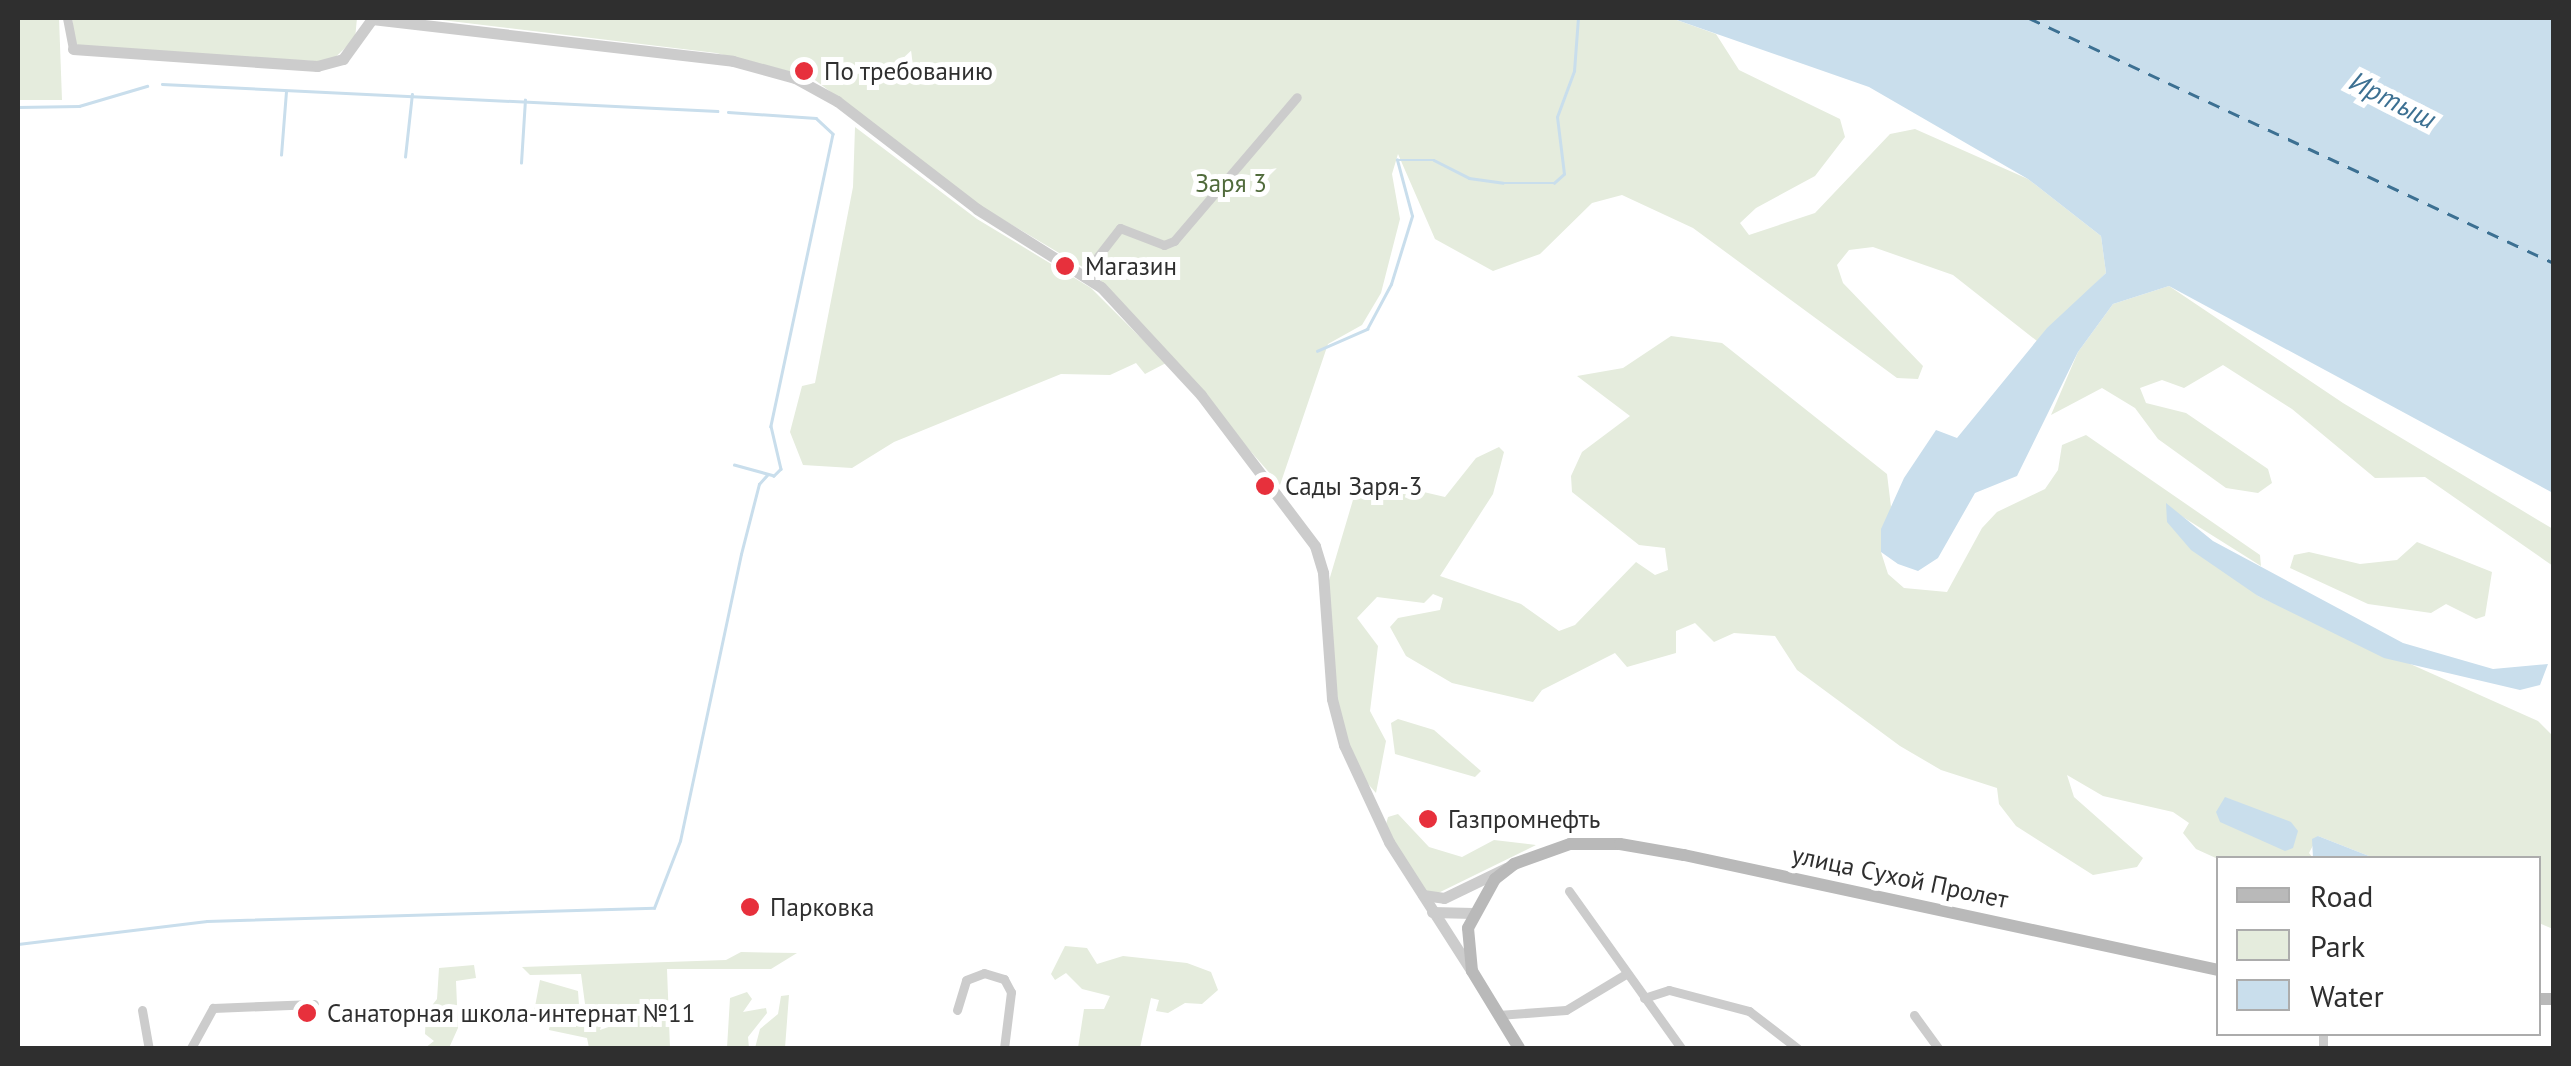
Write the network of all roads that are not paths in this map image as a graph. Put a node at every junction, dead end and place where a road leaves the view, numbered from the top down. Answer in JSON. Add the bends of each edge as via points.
{"nodes":[{"id":1,"x":67,"y":18,"type":"edge"},
{"id":2,"x":371,"y":18,"type":"edge"},
{"id":3,"x":72,"y":49,"type":"joint"},
{"id":4,"x":1297,"y":97,"type":"dead end"},
{"id":5,"x":1084,"y":273,"type":"junction"},
{"id":6,"x":1514,"y":864,"type":"junction"},
{"id":7,"x":1418,"y":891,"type":"junction"},
{"id":8,"x":1569,"y":891,"type":"dead end"},
{"id":9,"x":1432,"y":912,"type":"junction"},
{"id":10,"x":1473,"y":913,"type":"junction"},
{"id":11,"x":2216,"y":970,"type":"edge"},
{"id":12,"x":1472,"y":971,"type":"junction"},
{"id":13,"x":1626,"y":974,"type":"junction"},
{"id":14,"x":1644,"y":998,"type":"junction"},
{"id":15,"x":314,"y":1004,"type":"dead end"},
{"id":16,"x":142,"y":1010,"type":"dead end"},
{"id":17,"x":957,"y":1010,"type":"dead end"},
{"id":18,"x":1498,"y":1016,"type":"junction"},
{"id":19,"x":1914,"y":1016,"type":"dead end"},
{"id":20,"x":149,"y":1048,"type":"edge"},
{"id":21,"x":191,"y":1048,"type":"edge"},
{"id":22,"x":1004,"y":1048,"type":"edge"},
{"id":23,"x":1519,"y":1048,"type":"edge"},
{"id":24,"x":1681,"y":1048,"type":"edge"},
{"id":25,"x":1796,"y":1048,"type":"edge"},
{"id":26,"x":1938,"y":1048,"type":"edge"}],
"edges":[{"from":1,"to":3,"type":"street"},
{"from":2,"to":3,"type":"street","via":[[343,59],[317,66]]},
{"from":2,"to":5,"type":"street","via":[[706,57],[795,78],[867,122],[977,209]]},
{"from":4,"to":5,"type":"street","via":[[1174,241],[1154,242],[1120,228]]},
{"from":5,"to":7,"type":"street","via":[[1201,395],[1315,546],[1336,722],[1374,812]]},
{"from":6,"to":7,"type":"street","via":[[1444,898],[1431,900]]},
{"from":6,"to":10,"type":"main road"},
{"from":6,"to":11,"type":"main road","name":"улица Сухой Пролет","via":[[1570,844],[1620,844]]},
{"from":7,"to":9,"type":"street"},
{"from":8,"to":13,"type":"street"},
{"from":9,"to":10,"type":"street"},
{"from":9,"to":12,"type":"street"},
{"from":10,"to":12,"type":"main road","via":[[1466,943]]},
{"from":12,"to":18,"type":"main road"},
{"from":13,"to":14,"type":"street"},
{"from":13,"to":18,"type":"street","via":[[1566,1010]]},
{"from":14,"to":24,"type":"street"},
{"from":14,"to":25,"type":"street","via":[[1668,990],[1749,1011]]},
{"from":15,"to":21,"type":"street","via":[[213,1008]]},
{"from":16,"to":20,"type":"street"},
{"from":17,"to":22,"type":"street","via":[[966,980],[984,973],[1004,979],[1011,992]]},
{"from":18,"to":23,"type":"main road"},
{"from":19,"to":26,"type":"street"}]}
